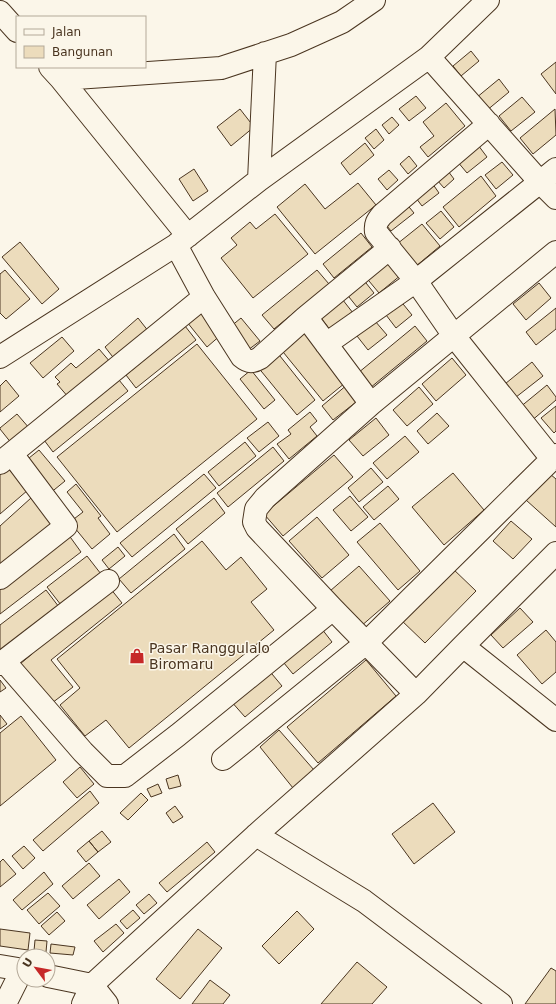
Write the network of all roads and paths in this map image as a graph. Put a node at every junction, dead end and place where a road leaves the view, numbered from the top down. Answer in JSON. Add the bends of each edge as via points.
{"nodes":[{"id":1,"x":374,"y":0,"type":"edge"},
{"id":2,"x":488,"y":0,"type":"edge"},
{"id":3,"x":0,"y":12,"type":"edge"},
{"id":4,"x":16,"y":30,"type":"edge"},
{"id":5,"x":265,"y":53,"type":"junction"},
{"id":6,"x":429,"y":57,"type":"junction"},
{"id":7,"x":56,"y":73,"type":"edge"},
{"id":8,"x":489,"y":124,"type":"junction"},
{"id":9,"x":548,"y":176,"type":"edge"},
{"id":10,"x":259,"y":180,"type":"junction"},
{"id":11,"x":556,"y":198,"type":"edge"},
{"id":12,"x":182,"y":240,"type":"junction"},
{"id":13,"x":390,"y":248,"type":"junction"},
{"id":14,"x":556,"y":252,"type":"edge"},
{"id":15,"x":416,"y":281,"type":"junction"},
{"id":16,"x":204,"y":297,"type":"junction"},
{"id":17,"x":306,"y":317,"type":"junction"},
{"id":18,"x":454,"y":336,"type":"junction"},
{"id":19,"x":326,"y":344,"type":"junction"},
{"id":20,"x":0,"y":357,"type":"edge"},
{"id":21,"x":371,"y":404,"type":"junction"},
{"id":22,"x":554,"y":457,"type":"edge"},
{"id":23,"x":6,"y":458,"type":"edge"},
{"id":24,"x":556,"y":553,"type":"edge"},
{"id":25,"x":0,"y":578,"type":"edge"},
{"id":26,"x":108,"y":581,"type":"dead end"},
{"id":27,"x":333,"y":609,"type":"junction"},
{"id":28,"x":366,"y":642,"type":"junction"},
{"id":29,"x":463,"y":646,"type":"junction"},
{"id":30,"x":2,"y":662,"type":"edge"},
{"id":31,"x":416,"y":694,"type":"junction"},
{"id":32,"x":556,"y":720,"type":"edge"},
{"id":33,"x":223,"y":759,"type":"dead end"},
{"id":34,"x":256,"y":836,"type":"junction"},
{"id":35,"x":0,"y":966,"type":"edge"},
{"id":36,"x":16,"y":969,"type":"edge"},
{"id":37,"x":56,"y":980,"type":"edge"},
{"id":38,"x":16,"y":983,"type":"edge"},
{"id":39,"x":87,"y":995,"type":"edge"},
{"id":40,"x":5,"y":1004,"type":"edge"},
{"id":41,"x":107,"y":1004,"type":"edge"},
{"id":42,"x":501,"y":1004,"type":"edge"}],
"edges":[{"from":1,"to":5,"type":"street","via":[[342,22],[291,45]]},
{"from":2,"to":6,"type":"street"},
{"from":3,"to":4,"type":"street"},
{"from":5,"to":7,"type":"street","via":[[221,68]]},
{"from":5,"to":10,"type":"street"},
{"from":6,"to":8,"type":"street"},
{"from":6,"to":10,"type":"street"},
{"from":7,"to":12,"type":"street"},
{"from":8,"to":9,"type":"street"},
{"from":8,"to":13,"type":"street","via":[[378,220],[376,232]]},
{"from":9,"to":11,"type":"street"},
{"from":9,"to":15,"type":"street"},
{"from":10,"to":12,"type":"street"},
{"from":12,"to":16,"type":"street"},
{"from":12,"to":20,"type":"street"},
{"from":13,"to":15,"type":"street"},
{"from":13,"to":17,"type":"street"},
{"from":14,"to":18,"type":"street"},
{"from":15,"to":18,"type":"street"},
{"from":15,"to":19,"type":"street"},
{"from":16,"to":17,"type":"street","via":[[242,357],[250,362],[260,358]]},
{"from":16,"to":23,"type":"street"},
{"from":17,"to":19,"type":"street"},
{"from":18,"to":21,"type":"street"},
{"from":18,"to":22,"type":"street"},
{"from":19,"to":21,"type":"street"},
{"from":21,"to":27,"type":"street","via":[[265,498],[254,516],[258,528]]},
{"from":22,"to":28,"type":"street"},
{"from":23,"to":25,"type":"street","via":[[66,526]]},
{"from":24,"to":29,"type":"street"},
{"from":26,"to":30,"type":"street"},
{"from":27,"to":28,"type":"street"},
{"from":27,"to":30,"type":"street","via":[[125,776],[107,776]]},
{"from":28,"to":31,"type":"street"},
{"from":28,"to":33,"type":"street"},
{"from":29,"to":31,"type":"street"},
{"from":29,"to":32,"type":"street"},
{"from":31,"to":34,"type":"street"},
{"from":34,"to":39,"type":"street"},
{"from":34,"to":42,"type":"street","via":[[364,901]]},
{"from":35,"to":36,"type":"street"},
{"from":37,"to":39,"type":"street"},
{"from":38,"to":40,"type":"street"},
{"from":39,"to":41,"type":"street"}]}
